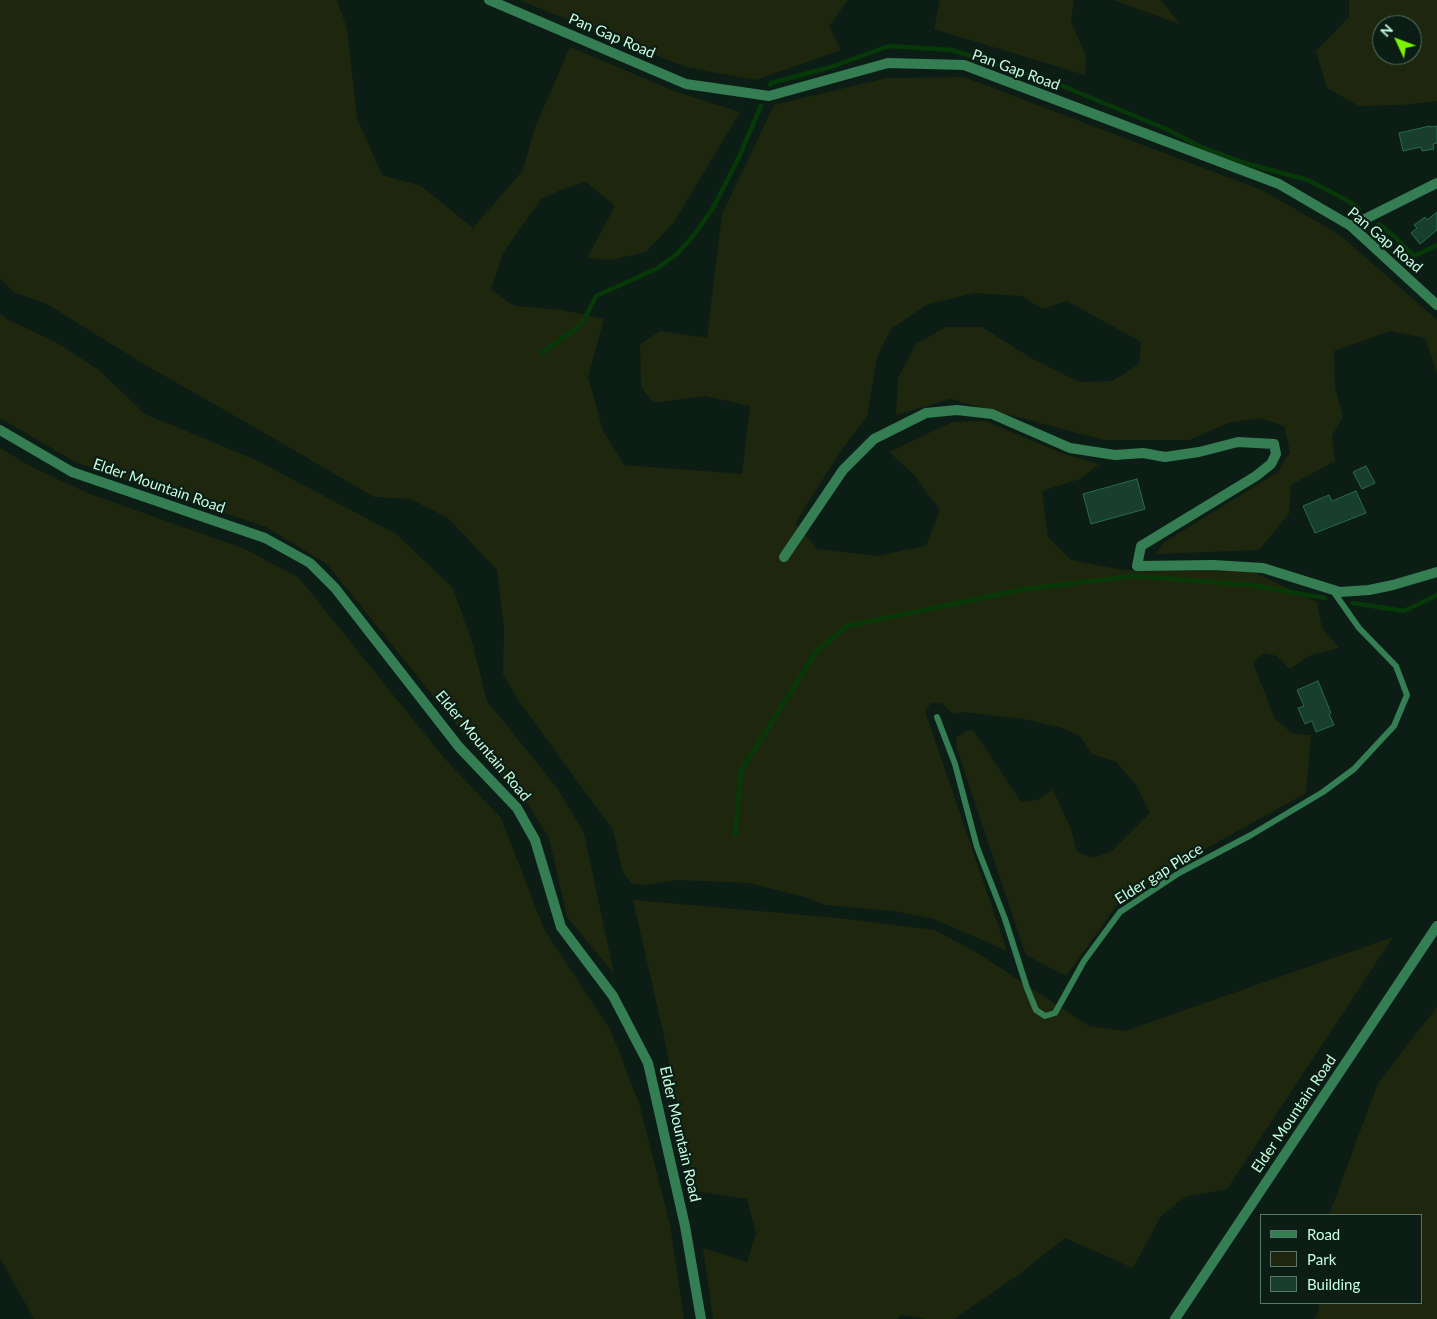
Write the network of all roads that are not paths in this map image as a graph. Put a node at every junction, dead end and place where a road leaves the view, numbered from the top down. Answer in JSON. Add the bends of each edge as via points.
{"nodes":[{"id":1,"x":490,"y":0,"type":"edge"},
{"id":2,"x":1437,"y":183,"type":"edge"},
{"id":3,"x":1351,"y":226,"type":"junction"},
{"id":4,"x":1437,"y":305,"type":"edge"},
{"id":5,"x":0,"y":430,"type":"edge"},
{"id":6,"x":784,"y":557,"type":"dead end"},
{"id":7,"x":1437,"y":572,"type":"edge"},
{"id":8,"x":1332,"y":590,"type":"junction"},
{"id":9,"x":937,"y":717,"type":"dead end"},
{"id":10,"x":1437,"y":926,"type":"edge"},
{"id":11,"x":701,"y":1319,"type":"edge"},
{"id":12,"x":1175,"y":1319,"type":"edge"}],
"edges":[{"from":1,"to":3,"type":"street","name":"Pan Gap Road","via":[[686,84],[769,96],[888,63],[964,65],[1279,184]]},
{"from":2,"to":3,"type":"street"},
{"from":3,"to":4,"type":"street","name":"Pan Gap Road"},
{"from":5,"to":11,"type":"street","name":"Elder Mountain Road","via":[[72,472],[265,538],[310,563],[335,588],[460,747],[517,808],[535,840],[561,927],[613,996],[648,1063],[685,1226]]},
{"from":6,"to":8,"type":"street","via":[[843,470],[874,439],[926,414],[957,410],[992,414],[1070,448],[1116,455],[1143,453],[1166,457],[1238,442],[1274,444],[1276,454],[1271,464],[1141,546],[1137,566],[1263,568]]},
{"from":7,"to":8,"type":"street","via":[[1369,590]]},
{"from":8,"to":9,"type":"lane","name":"Elder gap Place","via":[[1359,628],[1396,666],[1407,695],[1394,726],[1354,769],[1323,792],[1179,873],[1120,912],[1084,961],[1055,1014],[1045,1016],[1036,1010],[1027,988],[977,847],[955,764]]},
{"from":10,"to":12,"type":"street","name":"Elder Mountain Road"}]}
